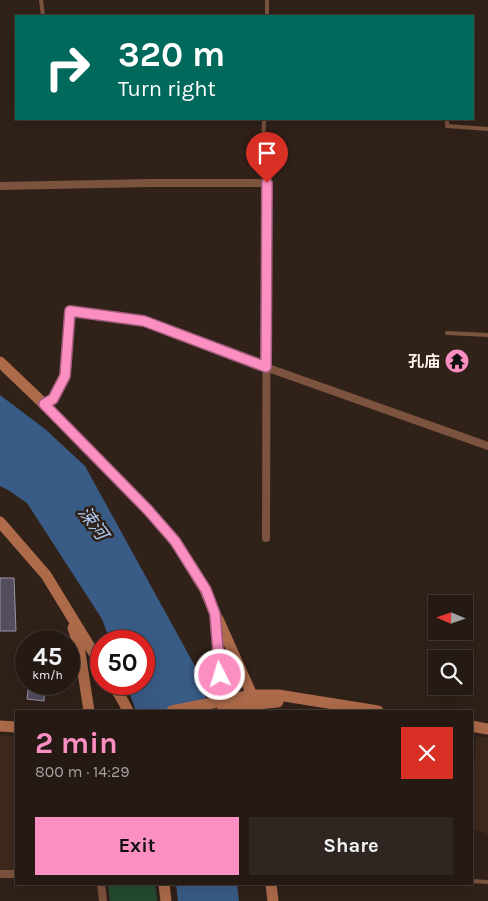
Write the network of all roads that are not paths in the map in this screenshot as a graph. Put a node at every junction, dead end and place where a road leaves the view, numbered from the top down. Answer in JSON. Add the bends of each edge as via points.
{"nodes":[{"id":1,"x":41,"y":0,"type":"edge"},
{"id":2,"x":267,"y":0,"type":"edge"},
{"id":3,"x":43,"y":15,"type":"edge"},
{"id":4,"x":267,"y":15,"type":"edge"},
{"id":5,"x":264,"y":120,"type":"edge"},
{"id":6,"x":447,"y":120,"type":"edge"},
{"id":7,"x":488,"y":128,"type":"edge"},
{"id":8,"x":263,"y":154,"type":"dead end"},
{"id":9,"x":0,"y":186,"type":"edge"},
{"id":10,"x":447,"y":333,"type":"dead end"},
{"id":11,"x":488,"y":335,"type":"edge"},
{"id":12,"x":0,"y":362,"type":"edge"},
{"id":13,"x":266,"y":367,"type":"junction"},
{"id":14,"x":44,"y":404,"type":"junction"},
{"id":15,"x":488,"y":446,"type":"edge"},
{"id":16,"x":0,"y":522,"type":"edge"},
{"id":17,"x":266,"y":538,"type":"dead end"},
{"id":18,"x":206,"y":590,"type":"junction"},
{"id":19,"x":67,"y":610,"type":"junction"},
{"id":20,"x":90,"y":648,"type":"edge"},
{"id":21,"x":218,"y":657,"type":"junction"},
{"id":22,"x":90,"y":666,"type":"edge"},
{"id":23,"x":90,"y":678,"type":"edge"},
{"id":24,"x":93,"y":695,"type":"edge"},
{"id":25,"x":120,"y":695,"type":"edge"},
{"id":26,"x":250,"y":704,"type":"edge"},
{"id":27,"x":225,"y":708,"type":"edge"},
{"id":28,"x":89,"y":710,"type":"edge"},
{"id":29,"x":96,"y":710,"type":"edge"},
{"id":30,"x":128,"y":710,"type":"edge"},
{"id":31,"x":190,"y":710,"type":"edge"},
{"id":32,"x":360,"y":710,"type":"edge"},
{"id":33,"x":0,"y":726,"type":"edge"},
{"id":34,"x":473,"y":726,"type":"edge"},
{"id":35,"x":15,"y":727,"type":"edge"},
{"id":36,"x":488,"y":729,"type":"edge"},
{"id":37,"x":0,"y":874,"type":"edge"},
{"id":38,"x":15,"y":874,"type":"edge"},
{"id":39,"x":473,"y":881,"type":"edge"},
{"id":40,"x":488,"y":882,"type":"edge"},
{"id":41,"x":101,"y":885,"type":"edge"},
{"id":42,"x":164,"y":885,"type":"edge"},
{"id":43,"x":271,"y":885,"type":"edge"},
{"id":44,"x":103,"y":901,"type":"edge"},
{"id":45,"x":166,"y":901,"type":"edge"},
{"id":46,"x":273,"y":901,"type":"edge"}],
"edges":[{"from":1,"to":3,"type":"lane"},
{"from":2,"to":4,"type":"lane"},
{"from":5,"to":8,"type":"lane"},
{"from":6,"to":7,"type":"lane","via":[[447,126]]},
{"from":9,"to":13,"type":"street","via":[[267,183]]},
{"from":10,"to":11,"type":"lane"},
{"from":12,"to":14,"type":"main road"},
{"from":13,"to":14,"type":"street","via":[[144,321],[70,311],[65,376],[53,399]]},
{"from":13,"to":15,"type":"street"},
{"from":13,"to":17,"type":"street"},
{"from":14,"to":18,"type":"main road","via":[[159,522]]},
{"from":16,"to":19,"type":"main road","via":[[46,576]]},
{"from":18,"to":21,"type":"main road","via":[[215,614]]},
{"from":18,"to":26,"type":"main road"},
{"from":19,"to":20,"type":"main road"},
{"from":19,"to":28,"type":"main road","via":[[79,646]]},
{"from":21,"to":26,"type":"main road","via":[[229,652]]},
{"from":21,"to":27,"type":"main road"},
{"from":22,"to":23,"type":"main road"},
{"from":24,"to":29,"type":"main road"},
{"from":25,"to":30,"type":"main road"},
{"from":26,"to":27,"type":"main road"},
{"from":26,"to":32,"type":"main road","via":[[278,695]]},
{"from":27,"to":31,"type":"main road"},
{"from":33,"to":35,"type":"main road"},
{"from":34,"to":36,"type":"main road"},
{"from":37,"to":38,"type":"street"},
{"from":39,"to":40,"type":"lane"},
{"from":41,"to":44,"type":"street"},
{"from":42,"to":45,"type":"main road"},
{"from":43,"to":46,"type":"main road"}]}
